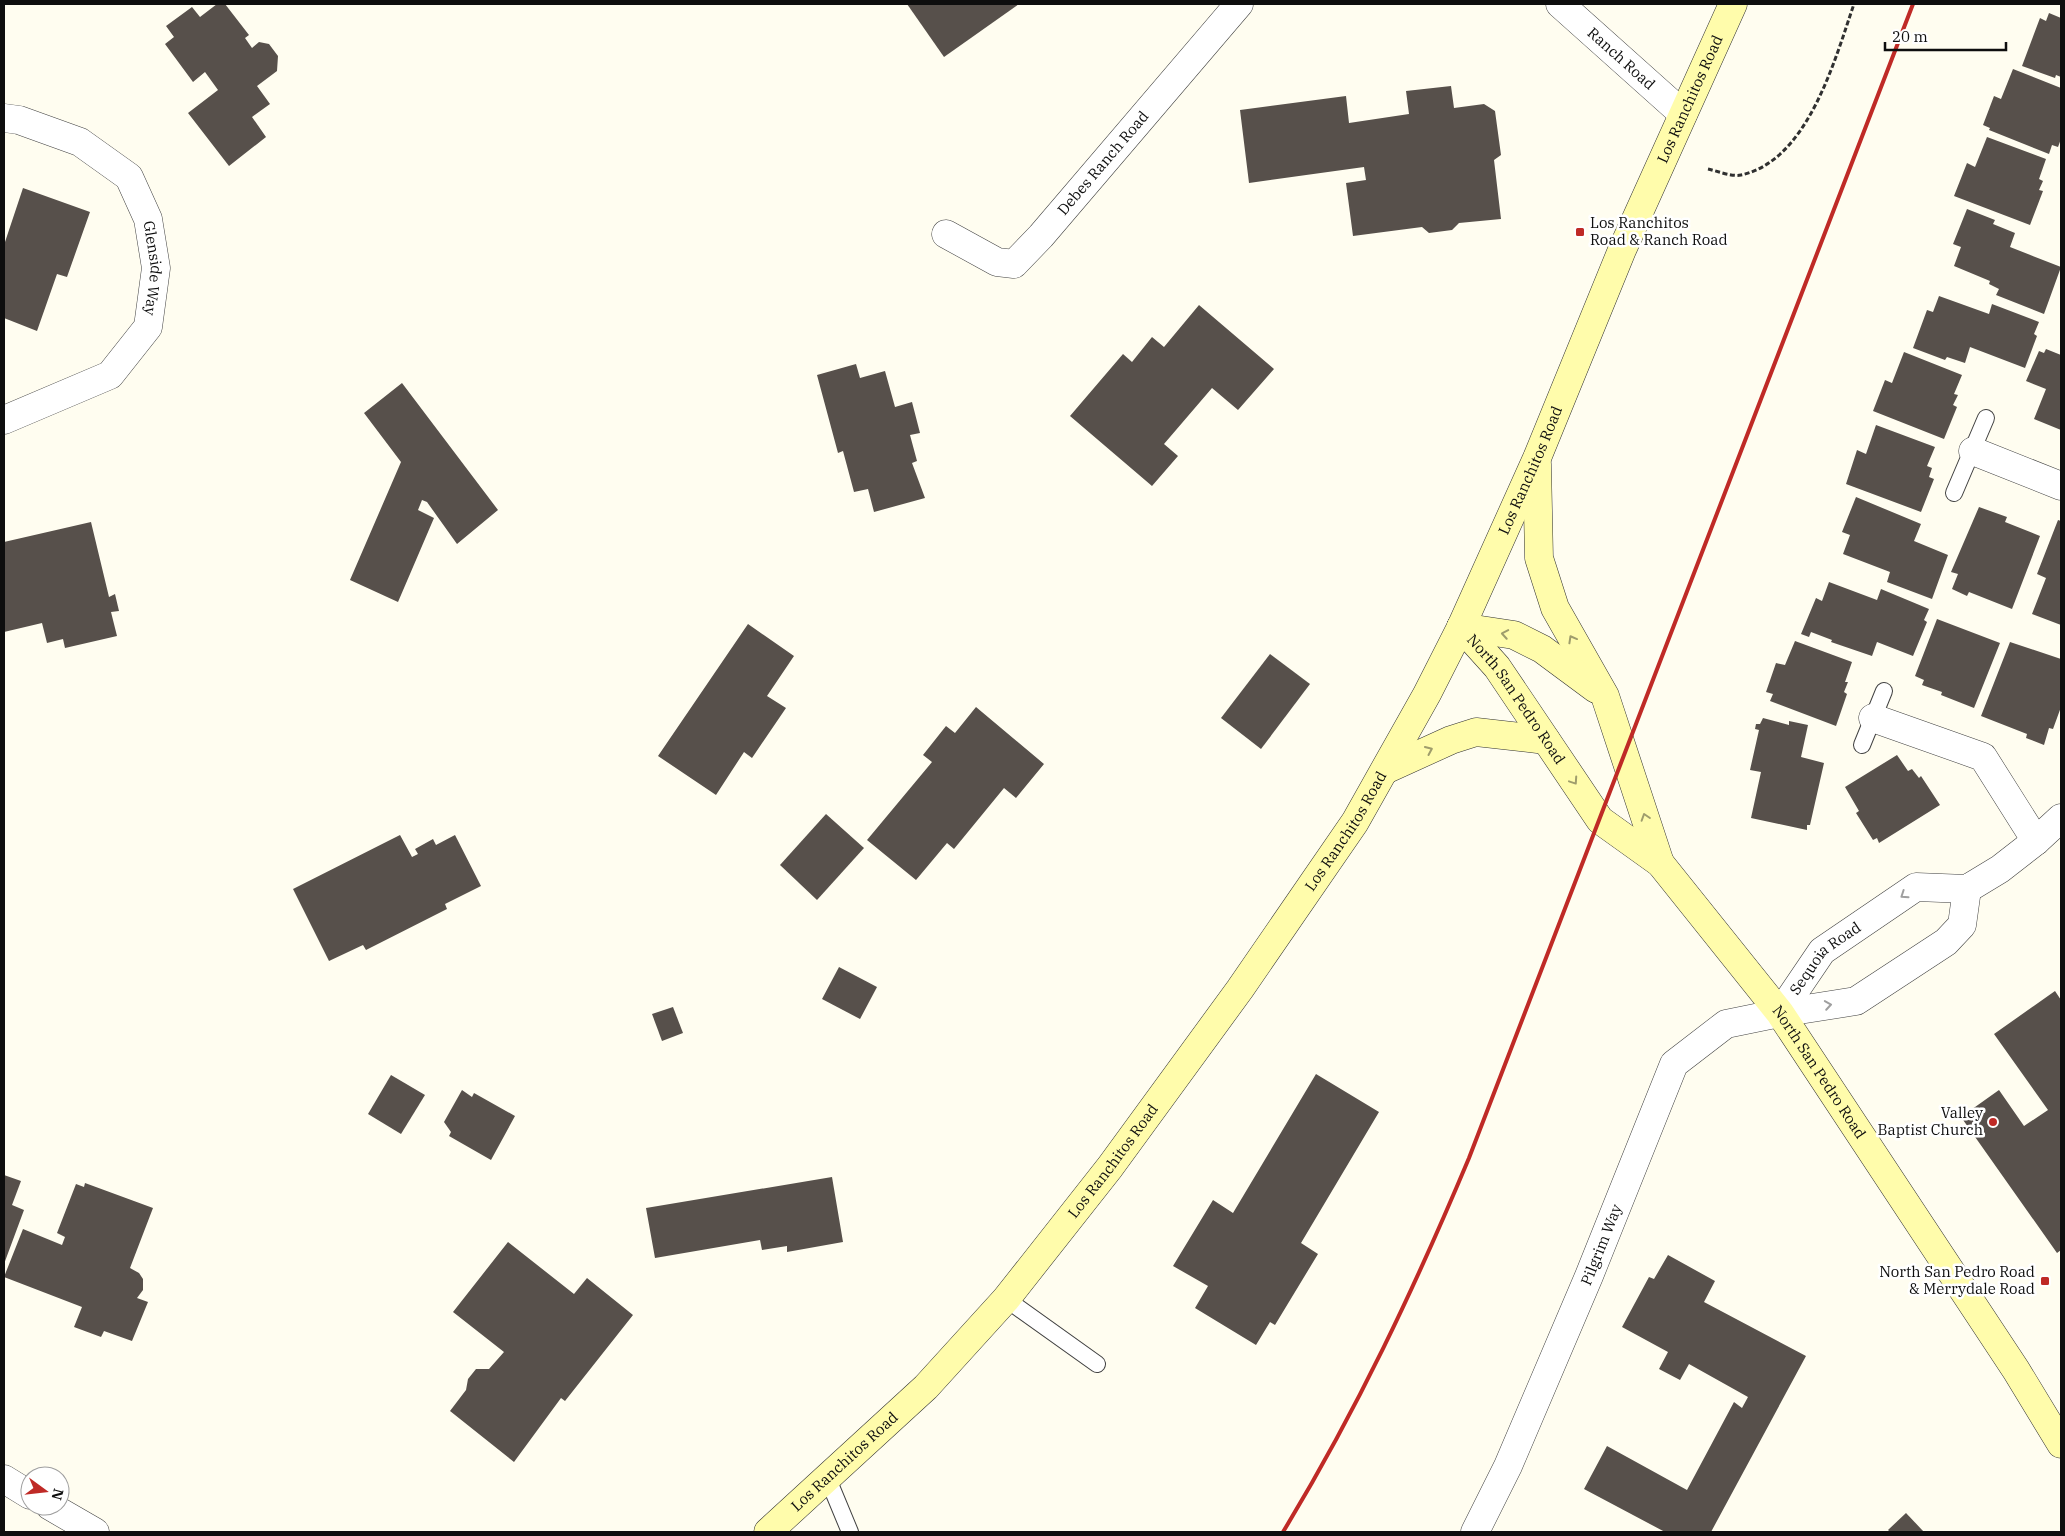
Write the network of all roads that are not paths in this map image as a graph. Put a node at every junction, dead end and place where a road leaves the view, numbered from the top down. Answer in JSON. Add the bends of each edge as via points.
{"nodes":[{"id":1,"x":1239,"y":4,"type":"edge"},
{"id":2,"x":1560,"y":4,"type":"edge"},
{"id":3,"x":1733,"y":4,"type":"edge"},
{"id":4,"x":1683,"y":114,"type":"junction"},
{"id":5,"x":4,"y":118,"type":"edge"},
{"id":6,"x":946,"y":234,"type":"dead end"},
{"id":7,"x":1986,"y":418,"type":"dead end"},
{"id":8,"x":4,"y":420,"type":"edge"},
{"id":9,"x":1973,"y":451,"type":"junction"},
{"id":10,"x":1537,"y":458,"type":"junction"},
{"id":11,"x":2061,"y":486,"type":"edge"},
{"id":12,"x":1954,"y":493,"type":"dead end"},
{"id":13,"x":1461,"y":627,"type":"junction"},
{"id":14,"x":1884,"y":691,"type":"dead end"},
{"id":15,"x":1605,"y":696,"type":"junction"},
{"id":16,"x":1873,"y":718,"type":"junction"},
{"id":17,"x":1546,"y":740,"type":"junction"},
{"id":18,"x":1862,"y":745,"type":"dead end"},
{"id":19,"x":1385,"y":770,"type":"junction"},
{"id":20,"x":2061,"y":818,"type":"edge"},
{"id":21,"x":2036,"y":841,"type":"junction"},
{"id":22,"x":1660,"y":863,"type":"junction"},
{"id":23,"x":1967,"y":889,"type":"junction"},
{"id":24,"x":1780,"y":1012,"type":"junction"},
{"id":25,"x":1006,"y":1299,"type":"junction"},
{"id":26,"x":1098,"y":1364,"type":"dead end"},
{"id":27,"x":2061,"y":1444,"type":"edge"},
{"id":28,"x":828,"y":1479,"type":"junction"},
{"id":29,"x":4,"y":1480,"type":"edge"},
{"id":30,"x":20,"y":1489,"type":"edge"},
{"id":31,"x":67,"y":1516,"type":"edge"},
{"id":32,"x":95,"y":1532,"type":"edge"},
{"id":33,"x":768,"y":1532,"type":"edge"},
{"id":34,"x":850,"y":1532,"type":"edge"},
{"id":35,"x":1475,"y":1532,"type":"edge"}],
"edges":[{"from":1,"to":6,"type":"street","name":"Debes Ranch Road","via":[[1014,264],[997,262]]},
{"from":2,"to":4,"type":"street","name":"Ranch Road"},
{"from":3,"to":4,"type":"main road","name":"Los Ranchitos Road"},
{"from":4,"to":10,"type":"main road","name":"Los Ranchitos Road","via":[[1622,250]]},
{"from":5,"to":8,"type":"street","name":"Glenside Way","via":[[19,120],[80,142],[129,178],[148,218],[156,268],[148,327],[110,375]]},
{"from":7,"to":9,"type":"lane"},
{"from":9,"to":11,"type":"street"},
{"from":9,"to":12,"type":"lane"},
{"from":10,"to":13,"type":"main road","name":"Los Ranchitos Road"},
{"from":15,"to":10,"type":"main road","one_way":true,"via":[[1555,608],[1539,558]]},
{"from":15,"to":13,"type":"main road","name":"North San Pedro Road","one_way":true,"via":[[1542,649],[1514,635]]},
{"from":13,"to":17,"type":"main road","name":"North San Pedro Road","via":[[1497,668]]},
{"from":13,"to":19,"type":"main road","name":"Los Ranchitos Road"},
{"from":14,"to":16,"type":"lane"},
{"from":22,"to":15,"type":"main road","name":"North San Pedro Road","one_way":true},
{"from":16,"to":18,"type":"lane"},
{"from":16,"to":21,"type":"street","via":[[1983,757]]},
{"from":19,"to":17,"type":"main road","one_way":true,"via":[[1450,740],[1476,732]]},
{"from":17,"to":22,"type":"main road","name":"North San Pedro Road","one_way":true,"via":[[1600,820]]},
{"from":19,"to":25,"type":"main road","name":"Los Ranchitos Road","via":[[1350,829],[1240,989],[1110,1167]]},
{"from":20,"to":21,"type":"street"},
{"from":21,"to":23,"type":"street"},
{"from":22,"to":24,"type":"main road","name":"North San Pedro Road"},
{"from":23,"to":24,"type":"street","name":"Sequoia Road","one_way":true,"via":[[1916,887],[1822,951]]},
{"from":24,"to":23,"type":"street","name":"Sequoia Road","one_way":true,"via":[[1856,1001],[1946,942],[1962,925]]},
{"from":24,"to":27,"type":"main road","name":"North San Pedro Road","via":[[2011,1362]]},
{"from":24,"to":35,"type":"street","name":"Pilgrim Way","via":[[1726,1024],[1674,1064],[1582,1294],[1508,1466]]},
{"from":25,"to":26,"type":"lane"},
{"from":25,"to":28,"type":"main road","name":"Los Ranchitos Road","via":[[926,1388]]},
{"from":28,"to":33,"type":"main road","name":"Los Ranchitos Road"},
{"from":28,"to":34,"type":"lane"},
{"from":29,"to":30,"type":"street"},
{"from":31,"to":32,"type":"street"}]}
